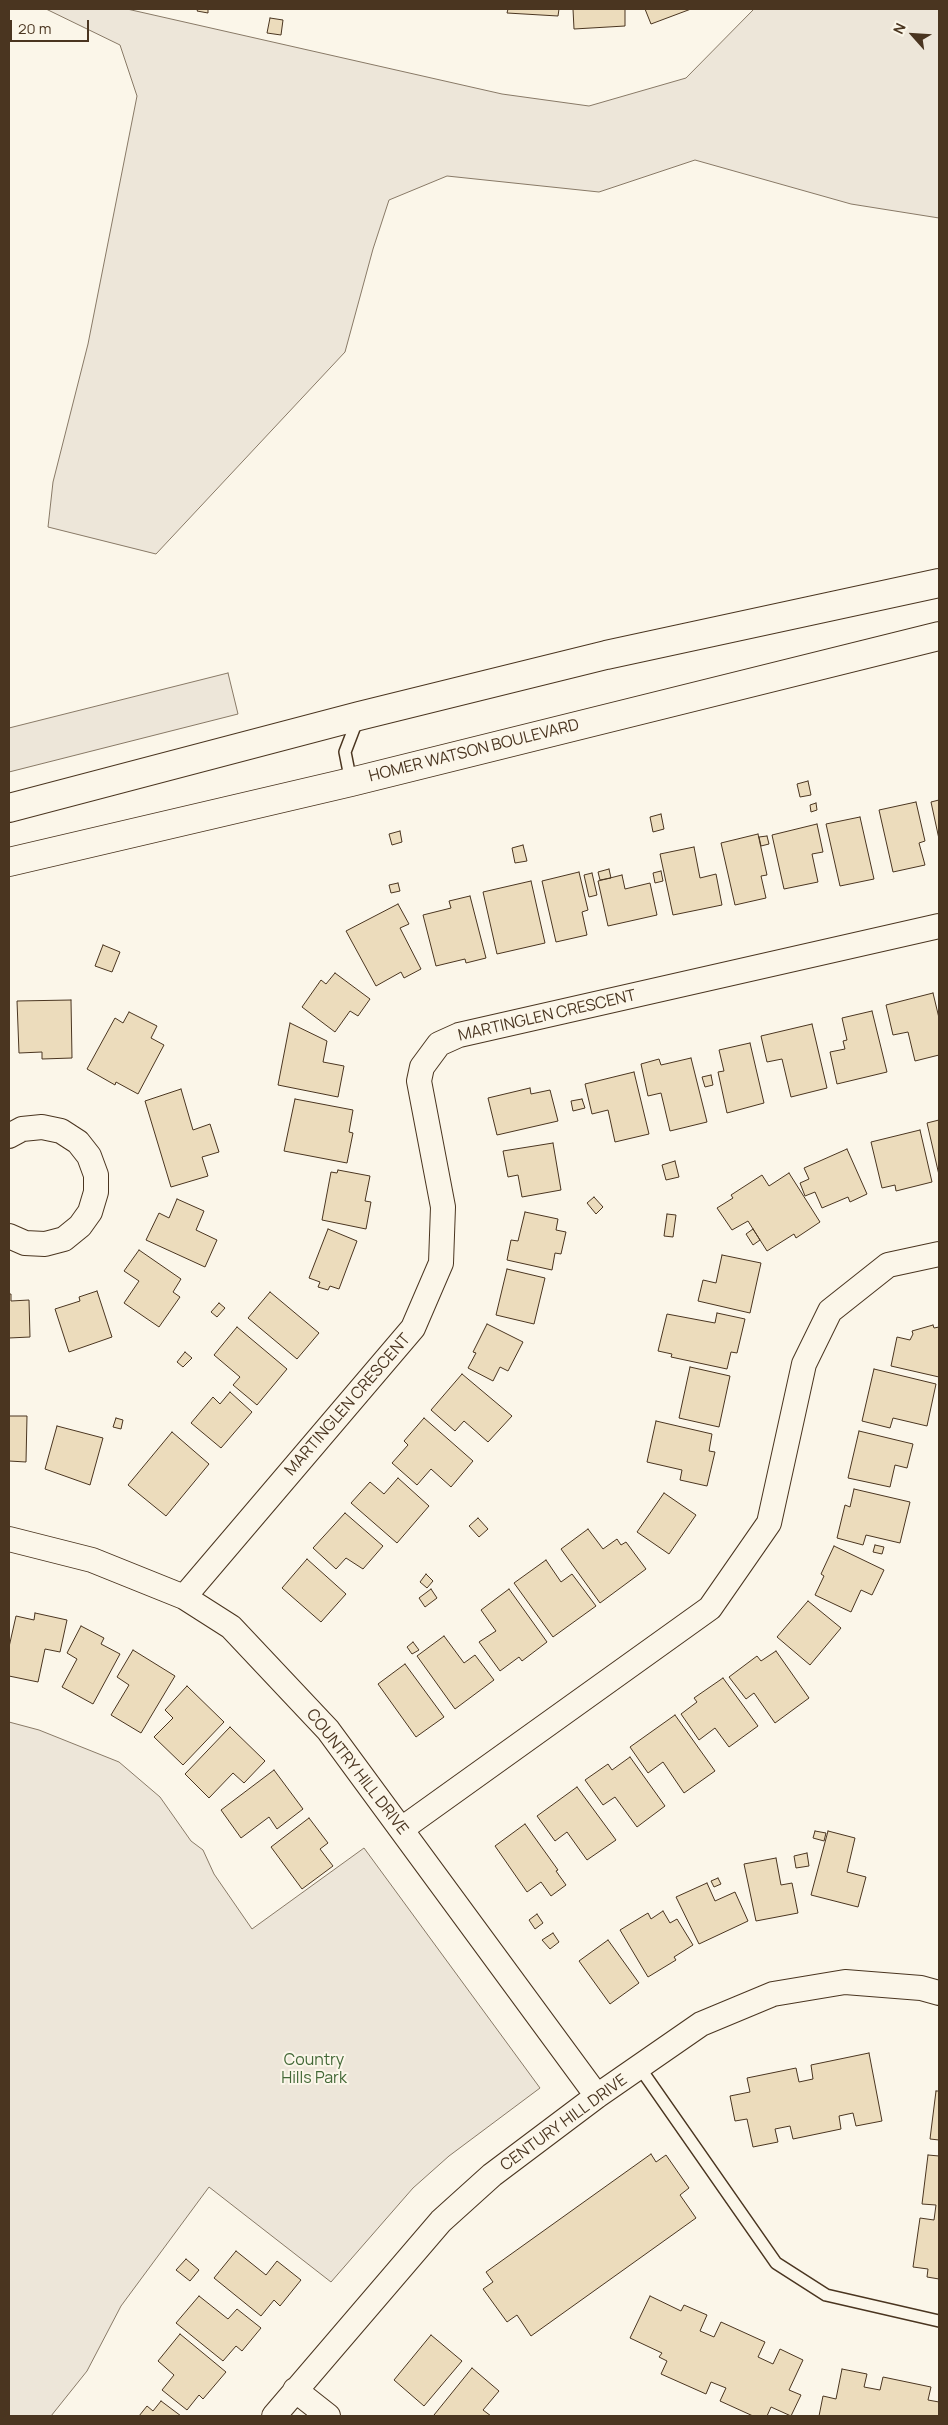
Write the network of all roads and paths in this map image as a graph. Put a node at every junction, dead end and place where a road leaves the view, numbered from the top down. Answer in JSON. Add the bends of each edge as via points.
{"nodes":[{"id":1,"x":939,"y":584,"type":"edge"},
{"id":2,"x":939,"y":636,"type":"edge"},
{"id":3,"x":359,"y":716,"type":"junction"},
{"id":4,"x":351,"y":782,"type":"junction"},
{"id":5,"x":9,"y":808,"type":"edge"},
{"id":6,"x":9,"y":862,"type":"edge"},
{"id":7,"x":939,"y":926,"type":"edge"},
{"id":8,"x":9,"y":1136,"type":"edge"},
{"id":9,"x":9,"y":1236,"type":"edge"},
{"id":10,"x":939,"y":1254,"type":"edge"},
{"id":11,"x":9,"y":1539,"type":"edge"},
{"id":12,"x":184,"y":1597,"type":"junction"},
{"id":13,"x":403,"y":1828,"type":"junction"},
{"id":14,"x":939,"y":1993,"type":"edge"},
{"id":15,"x":640,"y":2068,"type":"junction"},
{"id":16,"x":597,"y":2096,"type":"junction"},
{"id":17,"x":939,"y":2321,"type":"edge"},
{"id":18,"x":295,"y":2390,"type":"junction"},
{"id":19,"x":274,"y":2416,"type":"edge"},
{"id":20,"x":328,"y":2416,"type":"edge"}],
"edges":[{"from":1,"to":3,"type":"main road","via":[[606,655]]},
{"from":2,"to":4,"type":"main road","name":"HOMER WATSON BOULEVARD"},
{"from":3,"to":4,"type":"lane","via":[[345,752]]},
{"from":3,"to":5,"type":"main road"},
{"from":4,"to":6,"type":"main road","name":"HOMER WATSON BOULEVARD"},
{"from":7,"to":12,"type":"street","name":"MARTINGLEN CRESCENT","via":[[459,1035],[439,1044],[422,1067],[419,1081],[443,1207],[441,1263],[414,1328]]},
{"from":8,"to":9,"type":"street","via":[[22,1129],[42,1127],[61,1131],[78,1142],[88,1156],[96,1175],[96,1192],[90,1212],[80,1226],[64,1238],[45,1244],[25,1243]]},
{"from":10,"to":13,"type":"street","via":[[888,1265],[830,1311],[804,1364],[770,1523],[710,1608]]},
{"from":11,"to":12,"type":"street","name":"COUNTRY HILL DRIVE","via":[[92,1560]]},
{"from":12,"to":13,"type":"street","name":"COUNTRY HILL DRIVE","via":[[230,1627],[302,1702],[328,1730]]},
{"from":13,"to":16,"type":"street","name":"COUNTRY HILL DRIVE"},
{"from":14,"to":15,"type":"street","name":"CENTURY HILL DRIVE","via":[[921,1988],[845,1982],[773,1994],[701,2024]]},
{"from":15,"to":16,"type":"street","name":"CENTURY HILL DRIVE"},
{"from":15,"to":17,"type":"lane","via":[[776,2263],[826,2295]]},
{"from":16,"to":18,"type":"street","name":"CENTURY HILL DRIVE","via":[[492,2175],[441,2221]]},
{"from":18,"to":19,"type":"street","name":"CENTURY HILL DRIVE"},
{"from":18,"to":20,"type":"street"}]}
